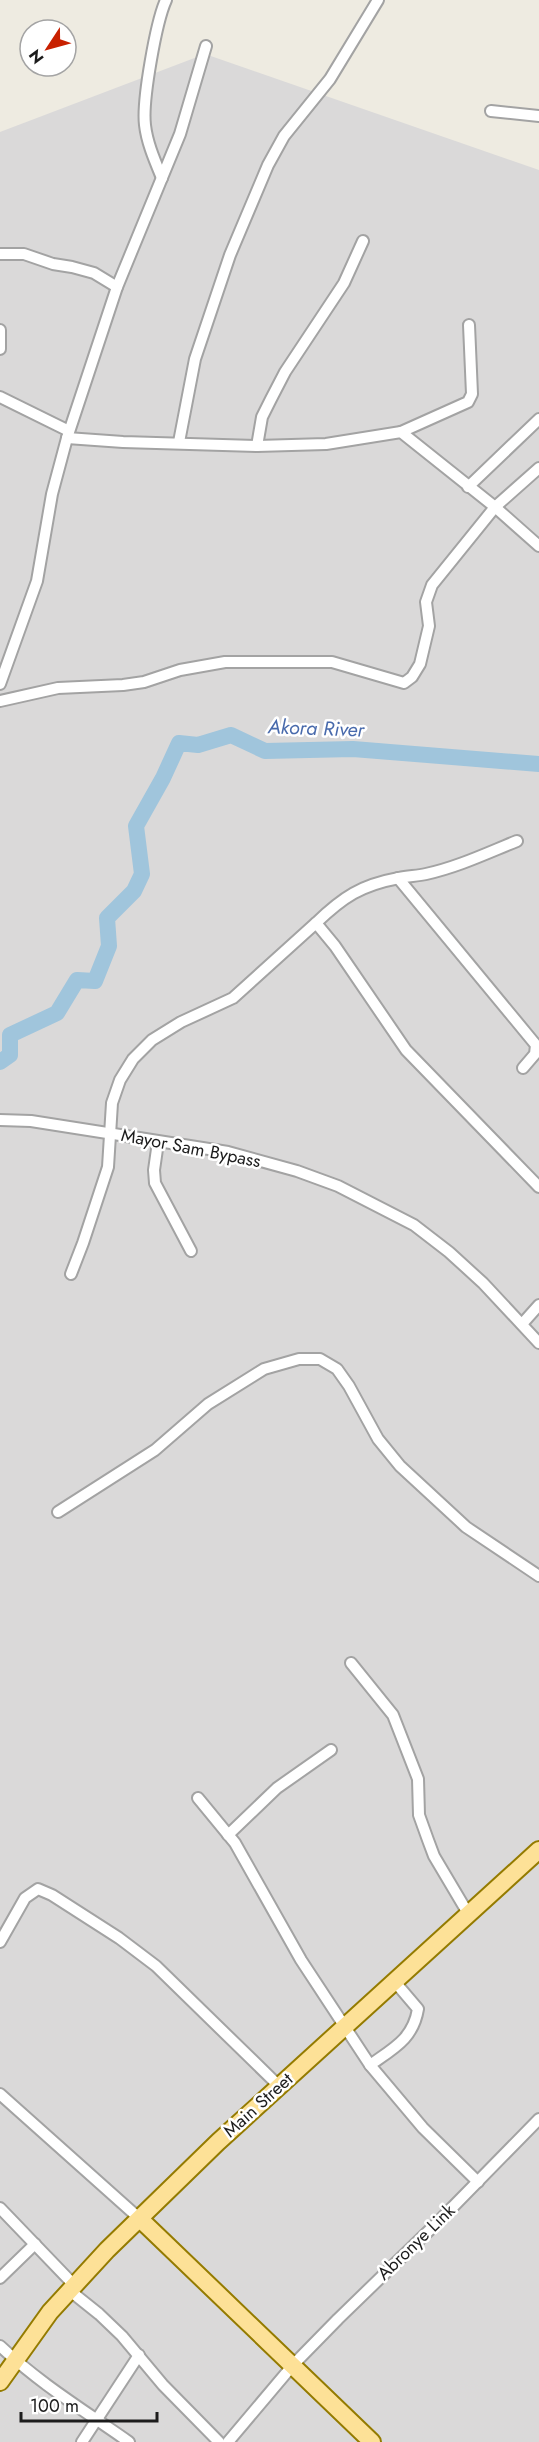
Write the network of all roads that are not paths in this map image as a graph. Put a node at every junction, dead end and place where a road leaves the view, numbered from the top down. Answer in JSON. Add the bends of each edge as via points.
{"nodes":[{"id":1,"x":166,"y":0,"type":"edge"},
{"id":2,"x":378,"y":0,"type":"edge"},
{"id":3,"x":206,"y":46,"type":"dead end"},
{"id":4,"x":491,"y":111,"type":"dead end"},
{"id":5,"x":539,"y":116,"type":"edge"},
{"id":6,"x":162,"y":178,"type":"junction"},
{"id":7,"x":363,"y":241,"type":"dead end"},
{"id":8,"x":0,"y":254,"type":"edge"},
{"id":9,"x":117,"y":287,"type":"junction"},
{"id":10,"x":469,"y":325,"type":"dead end"},
{"id":11,"x":0,"y":330,"type":"edge"},
{"id":12,"x":0,"y":349,"type":"edge"},
{"id":13,"x":0,"y":397,"type":"edge"},
{"id":14,"x":539,"y":419,"type":"edge"},
{"id":15,"x":401,"y":432,"type":"junction"},
{"id":16,"x":68,"y":435,"type":"junction"},
{"id":17,"x":179,"y":442,"type":"junction"},
{"id":18,"x":257,"y":446,"type":"junction"},
{"id":19,"x":539,"y":468,"type":"edge"},
{"id":20,"x":468,"y":487,"type":"junction"},
{"id":21,"x":495,"y":507,"type":"junction"},
{"id":22,"x":539,"y":546,"type":"edge"},
{"id":23,"x":0,"y":684,"type":"edge"},
{"id":24,"x":0,"y":701,"type":"edge"},
{"id":25,"x":517,"y":841,"type":"dead end"},
{"id":26,"x":398,"y":878,"type":"junction"},
{"id":27,"x":316,"y":923,"type":"junction"},
{"id":28,"x":523,"y":1068,"type":"dead end"},
{"id":29,"x":0,"y":1120,"type":"edge"},
{"id":30,"x":111,"y":1132,"type":"junction"},
{"id":31,"x":158,"y":1142,"type":"junction"},
{"id":32,"x":537,"y":1180,"type":"edge"},
{"id":33,"x":190,"y":1251,"type":"dead end"},
{"id":34,"x":70,"y":1274,"type":"dead end"},
{"id":35,"x":539,"y":1305,"type":"edge"},
{"id":36,"x":522,"y":1324,"type":"junction"},
{"id":37,"x":539,"y":1342,"type":"edge"},
{"id":38,"x":58,"y":1512,"type":"dead end"},
{"id":39,"x":539,"y":1576,"type":"edge"},
{"id":40,"x":351,"y":1663,"type":"dead end"},
{"id":41,"x":331,"y":1750,"type":"dead end"},
{"id":42,"x":198,"y":1798,"type":"dead end"},
{"id":43,"x":228,"y":1835,"type":"junction"},
{"id":44,"x":539,"y":1850,"type":"edge"},
{"id":45,"x":469,"y":1916,"type":"junction"},
{"id":46,"x":0,"y":1942,"type":"edge"},
{"id":47,"x":395,"y":1982,"type":"junction"},
{"id":48,"x":344,"y":2027,"type":"junction"},
{"id":49,"x":370,"y":2065,"type":"junction"},
{"id":50,"x":279,"y":2086,"type":"junction"},
{"id":51,"x":0,"y":2094,"type":"edge"},
{"id":52,"x":539,"y":2118,"type":"edge"},
{"id":53,"x":478,"y":2182,"type":"junction"},
{"id":54,"x":0,"y":2208,"type":"edge"},
{"id":55,"x":140,"y":2219,"type":"junction"},
{"id":56,"x":35,"y":2244,"type":"junction"},
{"id":57,"x":0,"y":2278,"type":"edge"},
{"id":58,"x":72,"y":2288,"type":"junction"},
{"id":59,"x":0,"y":2346,"type":"edge"},
{"id":60,"x":140,"y":2355,"type":"junction"},
{"id":61,"x":16,"y":2361,"type":"junction"},
{"id":62,"x":293,"y":2365,"type":"junction"},
{"id":63,"x":0,"y":2382,"type":"edge"},
{"id":64,"x":96,"y":2418,"type":"junction"},
{"id":65,"x":82,"y":2442,"type":"edge"},
{"id":66,"x":129,"y":2442,"type":"edge"},
{"id":67,"x":219,"y":2442,"type":"edge"},
{"id":68,"x":228,"y":2442,"type":"edge"},
{"id":69,"x":372,"y":2442,"type":"edge"}],
"edges":[{"from":1,"to":6,"type":"street","via":[[161,10],[144,116]]},
{"from":2,"to":17,"type":"street","via":[[330,79],[284,136],[268,165],[230,255],[195,359]]},
{"from":3,"to":6,"type":"street"},
{"from":4,"to":5,"type":"street"},
{"from":6,"to":9,"type":"street"},
{"from":7,"to":18,"type":"street","via":[[344,284],[271,399],[262,417]]},
{"from":8,"to":9,"type":"street","via":[[24,254],[94,273]]},
{"from":9,"to":16,"type":"street"},
{"from":10,"to":15,"type":"street","via":[[472,394],[468,402]]},
{"from":11,"to":12,"type":"street"},
{"from":13,"to":16,"type":"street"},
{"from":14,"to":20,"type":"street"},
{"from":15,"to":18,"type":"street","via":[[326,444]]},
{"from":15,"to":20,"type":"street"},
{"from":16,"to":17,"type":"street","via":[[123,442]]},
{"from":16,"to":23,"type":"street","via":[[52,494],[37,581]]},
{"from":17,"to":18,"type":"street"},
{"from":19,"to":21,"type":"street"},
{"from":20,"to":21,"type":"street"},
{"from":21,"to":22,"type":"street"},
{"from":21,"to":24,"type":"street","via":[[432,585],[426,602],[429,626],[420,664],[404,683],[332,662],[225,662],[123,686],[58,688]]},
{"from":25,"to":26,"type":"street","via":[[436,871]]},
{"from":26,"to":27,"type":"street","via":[[340,899]]},
{"from":26,"to":28,"type":"street","via":[[536,1045],[535,1054]]},
{"from":27,"to":30,"type":"street","via":[[233,998],[181,1022],[152,1040],[133,1059],[112,1103]]},
{"from":27,"to":32,"type":"street","via":[[406,1050]]},
{"from":29,"to":30,"type":"street","name":"Mayor Sam Bypass"},
{"from":30,"to":31,"type":"street","name":"Mayor Sam Bypass"},
{"from":30,"to":34,"type":"street","via":[[101,1193]]},
{"from":31,"to":33,"type":"street","via":[[155,1183]]},
{"from":31,"to":36,"type":"street","name":"Mayor Sam Bypass","via":[[228,1152],[297,1171],[376,1205],[414,1225],[449,1252]]},
{"from":35,"to":36,"type":"street"},
{"from":36,"to":37,"type":"street","name":"Mayor Sam Bypass"},
{"from":38,"to":39,"type":"street","via":[[155,1450],[208,1404],[264,1369],[298,1359],[320,1359],[337,1369],[378,1439],[400,1466],[466,1527]]},
{"from":40,"to":45,"type":"street","via":[[393,1715],[418,1779],[419,1815],[434,1856]]},
{"from":41,"to":43,"type":"street","via":[[278,1788]]},
{"from":42,"to":43,"type":"street"},
{"from":43,"to":48,"type":"street"},
{"from":44,"to":45,"type":"main road","name":"Main Street"},
{"from":45,"to":47,"type":"main road","name":"Main Street"},
{"from":46,"to":50,"type":"street","via":[[25,1898],[38,1889],[52,1895],[156,1966]]},
{"from":47,"to":48,"type":"main road","name":"Main Street"},
{"from":47,"to":49,"type":"street","via":[[418,2009],[415,2026]]},
{"from":48,"to":49,"type":"street"},
{"from":48,"to":50,"type":"main road","name":"Main Street"},
{"from":49,"to":53,"type":"street","via":[[423,2128]]},
{"from":50,"to":55,"type":"main road","name":"Main Street"},
{"from":51,"to":55,"type":"street"},
{"from":52,"to":53,"type":"street","name":"Abronye Link"},
{"from":53,"to":62,"type":"street","name":"Abronye Link"},
{"from":54,"to":56,"type":"street"},
{"from":55,"to":58,"type":"main road","name":"Main Street"},
{"from":55,"to":62,"type":"main road"},
{"from":56,"to":57,"type":"street"},
{"from":56,"to":58,"type":"street"},
{"from":58,"to":60,"type":"street"},
{"from":58,"to":61,"type":"main road","name":"Main Street"},
{"from":59,"to":61,"type":"street"},
{"from":60,"to":64,"type":"street"},
{"from":60,"to":67,"type":"street","via":[[163,2385]]},
{"from":61,"to":63,"type":"main road","name":"Main Street"},
{"from":61,"to":64,"type":"street"},
{"from":62,"to":68,"type":"street","name":"Abronye Link"},
{"from":62,"to":69,"type":"main road"},
{"from":64,"to":65,"type":"street"},
{"from":64,"to":66,"type":"street"}]}
